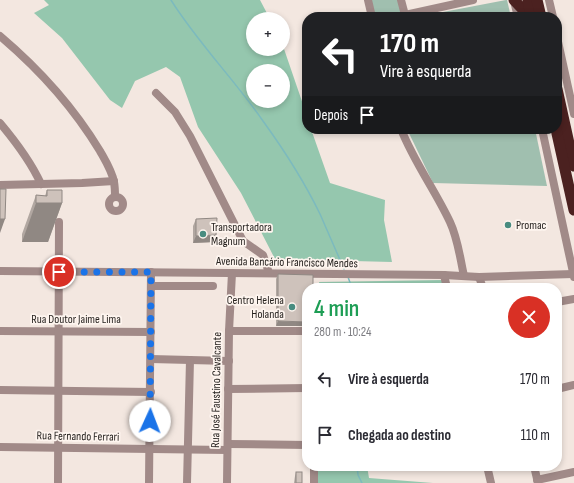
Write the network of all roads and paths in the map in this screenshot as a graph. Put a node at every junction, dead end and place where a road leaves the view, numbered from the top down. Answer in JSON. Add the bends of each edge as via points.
{"nodes":[{"id":1,"x":368,"y":0,"type":"edge"},
{"id":2,"x":402,"y":0,"type":"edge"},
{"id":3,"x":473,"y":0,"type":"edge"},
{"id":4,"x":514,"y":0,"type":"edge"},
{"id":5,"x":528,"y":0,"type":"edge"},
{"id":6,"x":537,"y":0,"type":"edge"},
{"id":7,"x":549,"y":0,"type":"edge"},
{"id":8,"x":371,"y":12,"type":"edge"},
{"id":9,"x":404,"y":12,"type":"edge"},
{"id":10,"x":419,"y":12,"type":"edge"},
{"id":11,"x":517,"y":12,"type":"edge"},
{"id":12,"x":526,"y":12,"type":"edge"},
{"id":13,"x":530,"y":12,"type":"edge"},
{"id":14,"x":540,"y":12,"type":"edge"},
{"id":15,"x":552,"y":12,"type":"edge"},
{"id":16,"x":0,"y":36,"type":"edge"},
{"id":17,"x":562,"y":60,"type":"edge"},
{"id":18,"x":156,"y":93,"type":"dead end"},
{"id":19,"x":562,"y":112,"type":"edge"},
{"id":20,"x":574,"y":114,"type":"edge"},
{"id":21,"x":0,"y":123,"type":"edge"},
{"id":22,"x":403,"y":134,"type":"edge"},
{"id":23,"x":543,"y":134,"type":"edge"},
{"id":24,"x":557,"y":134,"type":"edge"},
{"id":25,"x":574,"y":166,"type":"edge"},
{"id":26,"x":114,"y":181,"type":"junction"},
{"id":27,"x":41,"y":184,"type":"junction"},
{"id":28,"x":0,"y":185,"type":"edge"},
{"id":29,"x":115,"y":197,"type":"dead end"},
{"id":30,"x":574,"y":210,"type":"edge"},
{"id":31,"x":59,"y":222,"type":"edge"},
{"id":32,"x":0,"y":272,"type":"edge"},
{"id":33,"x":59,"y":272,"type":"junction"},
{"id":34,"x":151,"y":272,"type":"junction"},
{"id":35,"x":232,"y":273,"type":"junction"},
{"id":36,"x":269,"y":274,"type":"junction"},
{"id":37,"x":444,"y":275,"type":"junction"},
{"id":38,"x":464,"y":276,"type":"junction"},
{"id":39,"x":574,"y":276,"type":"edge"},
{"id":40,"x":479,"y":277,"type":"junction"},
{"id":41,"x":446,"y":283,"type":"edge"},
{"id":42,"x":481,"y":283,"type":"edge"},
{"id":43,"x":151,"y":286,"type":"junction"},
{"id":44,"x":213,"y":286,"type":"dead end"},
{"id":45,"x":574,"y":299,"type":"edge"},
{"id":46,"x":562,"y":301,"type":"edge"},
{"id":47,"x":229,"y":330,"type":"junction"},
{"id":48,"x":0,"y":331,"type":"edge"},
{"id":49,"x":302,"y":331,"type":"edge"},
{"id":50,"x":59,"y":332,"type":"junction"},
{"id":51,"x":151,"y":332,"type":"junction"},
{"id":52,"x":151,"y":359,"type":"junction"},
{"id":53,"x":190,"y":360,"type":"junction"},
{"id":54,"x":229,"y":361,"type":"junction"},
{"id":55,"x":574,"y":385,"type":"edge"},
{"id":56,"x":302,"y":388,"type":"edge"},
{"id":57,"x":562,"y":388,"type":"edge"},
{"id":58,"x":228,"y":389,"type":"junction"},
{"id":59,"x":0,"y":390,"type":"edge"},
{"id":60,"x":58,"y":391,"type":"junction"},
{"id":61,"x":150,"y":392,"type":"junction"},
{"id":62,"x":302,"y":445,"type":"edge"},
{"id":63,"x":0,"y":447,"type":"edge"},
{"id":64,"x":228,"y":447,"type":"junction"},
{"id":65,"x":58,"y":448,"type":"junction"},
{"id":66,"x":149,"y":450,"type":"junction"},
{"id":67,"x":188,"y":450,"type":"junction"},
{"id":68,"x":314,"y":471,"type":"edge"},
{"id":69,"x":488,"y":471,"type":"edge"},
{"id":70,"x":535,"y":471,"type":"edge"},
{"id":71,"x":574,"y":472,"type":"edge"},
{"id":72,"x":537,"y":482,"type":"edge"},
{"id":73,"x":58,"y":483,"type":"edge"},
{"id":74,"x":148,"y":483,"type":"edge"},
{"id":75,"x":187,"y":483,"type":"edge"},
{"id":76,"x":227,"y":483,"type":"edge"},
{"id":77,"x":314,"y":483,"type":"edge"},
{"id":78,"x":491,"y":483,"type":"edge"}],
"edges":[{"from":1,"to":8,"type":"street"},
{"from":2,"to":9,"type":"street"},
{"from":3,"to":10,"type":"street"},
{"from":4,"to":11,"type":"street"},
{"from":4,"to":12,"type":"highway"},
{"from":5,"to":13,"type":"highway"},
{"from":6,"to":14,"type":"highway"},
{"from":7,"to":15,"type":"street"},
{"from":16,"to":26,"type":"street","via":[[43,77],[68,106],[106,161]]},
{"from":17,"to":20,"type":"street"},
{"from":18,"to":36,"type":"street","via":[[175,112],[190,136],[243,241],[263,255]]},
{"from":19,"to":25,"type":"highway"},
{"from":21,"to":27,"type":"street","via":[[30,162]]},
{"from":22,"to":38,"type":"street","via":[[450,222]]},
{"from":23,"to":39,"type":"street"},
{"from":24,"to":30,"type":"highway"},
{"from":26,"to":27,"type":"street"},
{"from":26,"to":29,"type":"street"},
{"from":27,"to":28,"type":"street"},
{"from":31,"to":33,"type":"street"},
{"from":32,"to":33,"type":"street","name":"Avenida Bancário Francisco Mendes"},
{"from":33,"to":34,"type":"street","name":"Avenida Bancário Francisco Mendes"},
{"from":33,"to":50,"type":"street"},
{"from":34,"to":35,"type":"street","name":"Avenida Bancário Francisco Mendes"},
{"from":34,"to":43,"type":"street"},
{"from":35,"to":36,"type":"street","name":"Avenida Bancário Francisco Mendes"},
{"from":35,"to":47,"type":"street","name":"Rua José Faustino Cavalcante"},
{"from":36,"to":37,"type":"street","name":"Avenida Bancário Francisco Mendes"},
{"from":37,"to":38,"type":"street","name":"Avenida Bancário Francisco Mendes"},
{"from":37,"to":41,"type":"street"},
{"from":38,"to":40,"type":"street","name":"Avenida Bancário Francisco Mendes"},
{"from":39,"to":40,"type":"street","name":"Avenida Bancário Francisco Mendes"},
{"from":40,"to":42,"type":"street"},
{"from":43,"to":44,"type":"street"},
{"from":43,"to":51,"type":"street"},
{"from":45,"to":46,"type":"street"},
{"from":47,"to":49,"type":"street"},
{"from":47,"to":54,"type":"street","name":"Rua José Faustino Cavalcante"},
{"from":48,"to":50,"type":"street","name":"Rua Doutor Jaime Lima"},
{"from":50,"to":51,"type":"street","name":"Rua Doutor Jaime Lima"},
{"from":50,"to":60,"type":"street"},
{"from":51,"to":52,"type":"street"},
{"from":52,"to":53,"type":"street"},
{"from":52,"to":61,"type":"street"},
{"from":53,"to":54,"type":"street"},
{"from":53,"to":67,"type":"street"},
{"from":54,"to":58,"type":"street","name":"Rua José Faustino Cavalcante"},
{"from":55,"to":57,"type":"street"},
{"from":56,"to":58,"type":"street"},
{"from":58,"to":64,"type":"street","name":"Rua José Faustino Cavalcante"},
{"from":59,"to":60,"type":"street"},
{"from":60,"to":61,"type":"street"},
{"from":60,"to":65,"type":"street"},
{"from":61,"to":66,"type":"street"},
{"from":62,"to":64,"type":"street","name":"Rua Fernando Ferrari"},
{"from":63,"to":65,"type":"street","name":"Rua Fernando Ferrari"},
{"from":64,"to":67,"type":"street","name":"Rua Fernando Ferrari"},
{"from":64,"to":76,"type":"street","name":"Rua José Faustino Cavalcante"},
{"from":65,"to":66,"type":"street","name":"Rua Fernando Ferrari"},
{"from":65,"to":73,"type":"street"},
{"from":66,"to":67,"type":"street","name":"Rua Fernando Ferrari"},
{"from":66,"to":74,"type":"street"},
{"from":67,"to":75,"type":"street"},
{"from":68,"to":77,"type":"street"},
{"from":69,"to":78,"type":"street"},
{"from":70,"to":72,"type":"street"},
{"from":71,"to":72,"type":"street"}]}
